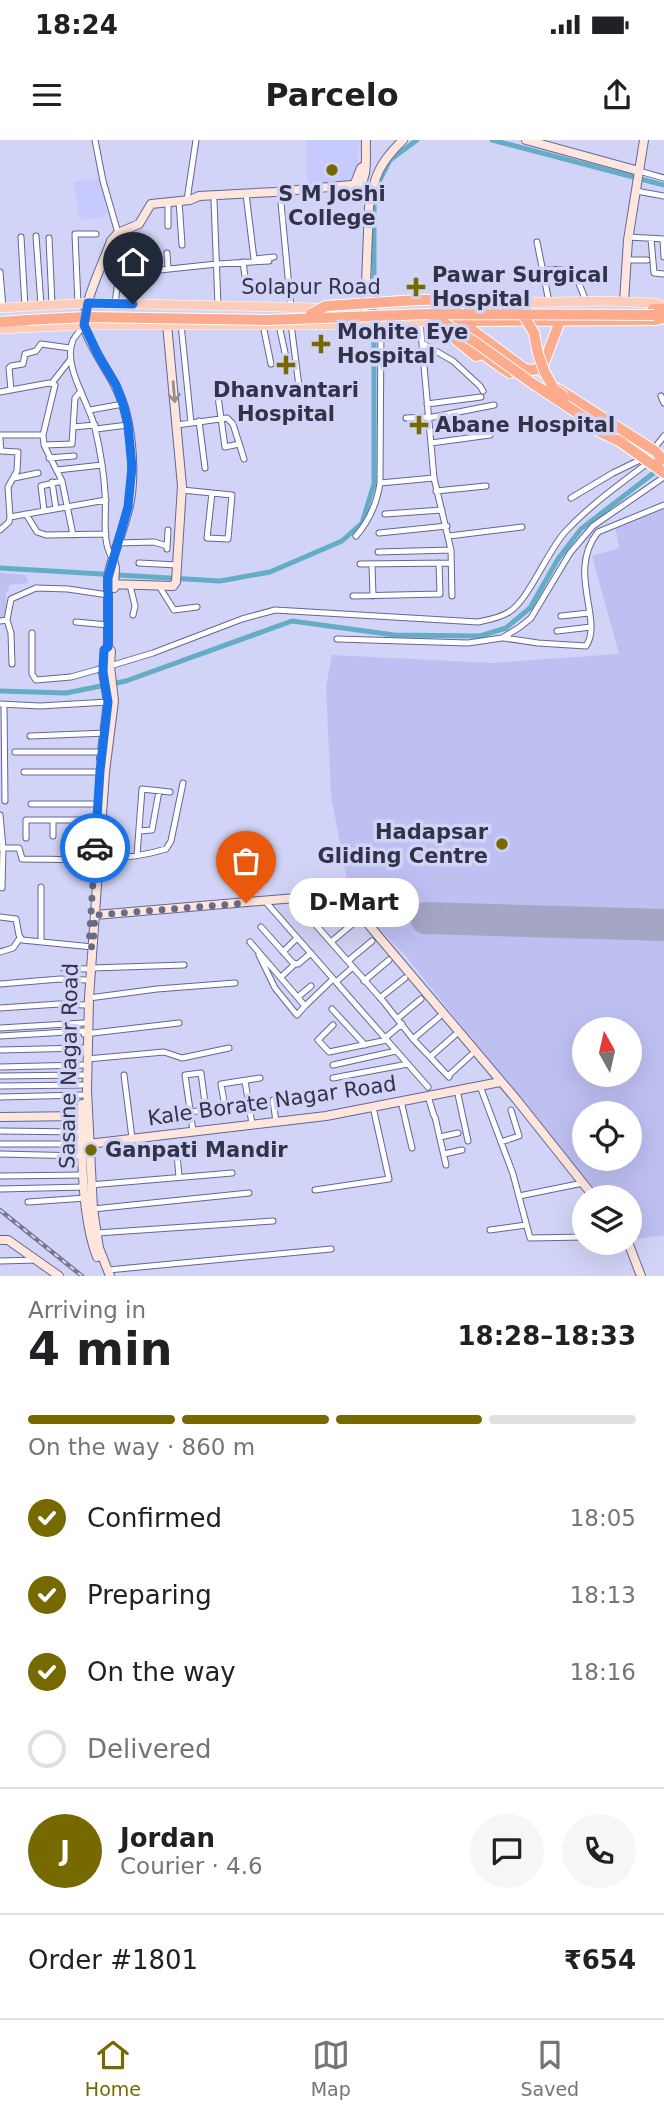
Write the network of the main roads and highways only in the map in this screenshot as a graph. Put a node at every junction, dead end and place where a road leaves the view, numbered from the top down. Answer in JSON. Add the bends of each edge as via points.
{"nodes":[{"id":1,"x":459,"y":303,"type":"junction"},
{"id":2,"x":1,"y":311,"type":"edge"},
{"id":3,"x":660,"y":312,"type":"edge"},
{"id":4,"x":26,"y":313,"type":"junction"},
{"id":5,"x":312,"y":314,"type":"junction"},
{"id":6,"x":427,"y":318,"type":"junction"},
{"id":7,"x":458,"y":321,"type":"junction"},
{"id":8,"x":560,"y":321,"type":"junction"},
{"id":9,"x":0,"y":322,"type":"edge"},
{"id":10,"x":0,"y":329,"type":"edge"},
{"id":11,"x":470,"y":329,"type":"junction"},
{"id":12,"x":483,"y":355,"type":"junction"},
{"id":13,"x":542,"y":368,"type":"junction"},
{"id":14,"x":623,"y":443,"type":"junction"},
{"id":15,"x":658,"y":462,"type":"edge"}],
"edges":[{"from":1,"to":3,"type":"main road","name":"Solapur Road","via":[[655,303]]},
{"from":1,"to":4,"type":"main road","name":"Solapur Road","bridge":true,"via":[[291,308],[88,303],[41,305]]},
{"from":1,"to":7,"type":"highway"},
{"from":2,"to":4,"type":"highway"},
{"from":3,"to":5,"type":"highway","bridge":true,"via":[[450,309]]},
{"from":3,"to":6,"type":"highway","bridge":true},
{"from":3,"to":8,"type":"highway","via":[[655,320]]},
{"from":4,"to":5,"type":"highway"},
{"from":4,"to":6,"type":"highway","bridge":true,"via":[[268,320]]},
{"from":4,"to":9,"type":"highway"},
{"from":5,"to":15,"type":"highway","bridge":true,"via":[[326,306],[494,299],[519,311],[534,332],[538,354],[554,389]]},
{"from":6,"to":7,"type":"main road","name":"Solapur Road"},
{"from":6,"to":10,"type":"main road","name":"Solapur Road","via":[[373,323]]},
{"from":6,"to":12,"type":"highway","via":[[476,356]]},
{"from":6,"to":14,"type":"highway","bridge":true,"via":[[467,337]]},
{"from":7,"to":8,"type":"highway"},
{"from":7,"to":11,"type":"highway"},
{"from":8,"to":13,"type":"highway"},
{"from":11,"to":12,"type":"highway"},
{"from":11,"to":13,"type":"highway","via":[[526,369]]},
{"from":12,"to":14,"type":"highway","via":[[602,434]]},
{"from":13,"to":15,"type":"highway","via":[[548,382]]},
{"from":14,"to":15,"type":"highway"}]}
